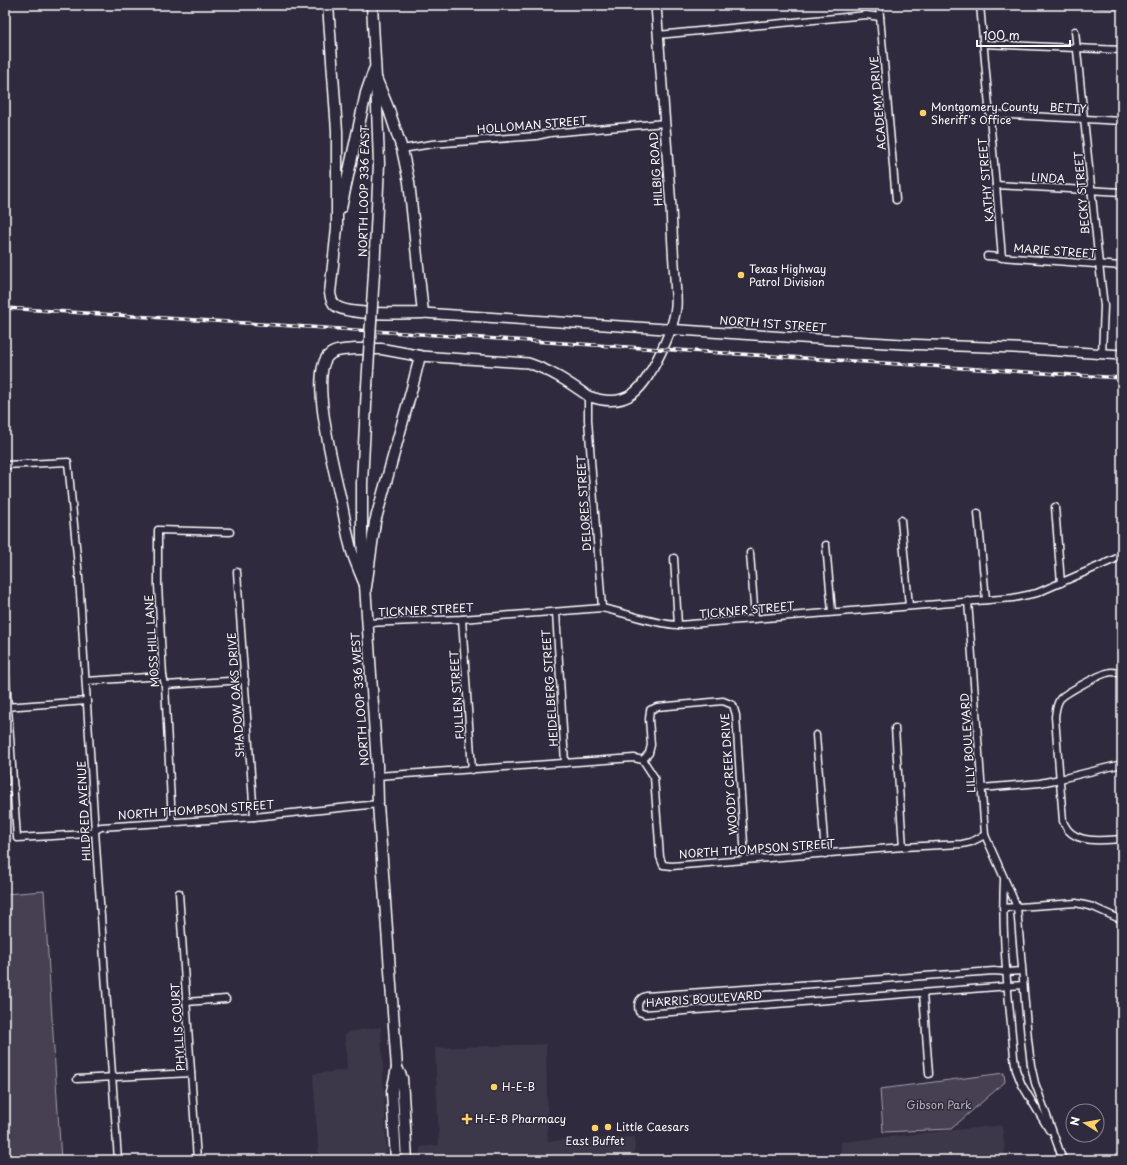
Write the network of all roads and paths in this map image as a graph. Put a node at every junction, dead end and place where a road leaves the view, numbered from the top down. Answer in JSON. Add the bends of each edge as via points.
{"nodes":[{"id":1,"x":328,"y":5,"type":"edge"},
{"id":2,"x":372,"y":5,"type":"edge"},
{"id":3,"x":656,"y":5,"type":"edge"},
{"id":4,"x":879,"y":5,"type":"edge"},
{"id":5,"x":980,"y":5,"type":"edge"},
{"id":6,"x":880,"y":17,"type":"junction"},
{"id":7,"x":1075,"y":31,"type":"dead end"},
{"id":8,"x":658,"y":35,"type":"junction"},
{"id":9,"x":984,"y":44,"type":"junction"},
{"id":10,"x":1077,"y":48,"type":"junction"},
{"id":11,"x":1122,"y":50,"type":"edge"},
{"id":12,"x":376,"y":64,"type":"junction"},
{"id":13,"x":376,"y":78,"type":"junction"},
{"id":14,"x":990,"y":114,"type":"junction"},
{"id":15,"x":1085,"y":119,"type":"junction"},
{"id":16,"x":1122,"y":121,"type":"edge"},
{"id":17,"x":664,"y":123,"type":"junction"},
{"id":18,"x":402,"y":149,"type":"junction"},
{"id":19,"x":996,"y":185,"type":"junction"},
{"id":20,"x":1092,"y":190,"type":"junction"},
{"id":21,"x":1122,"y":192,"type":"edge"},
{"id":22,"x":896,"y":200,"type":"dead end"},
{"id":23,"x":337,"y":228,"type":"junction"},
{"id":24,"x":987,"y":256,"type":"dead end"},
{"id":25,"x":1002,"y":258,"type":"junction"},
{"id":26,"x":1099,"y":264,"type":"junction"},
{"id":27,"x":1122,"y":266,"type":"edge"},
{"id":28,"x":422,"y":313,"type":"junction"},
{"id":29,"x":370,"y":329,"type":"joint"},
{"id":30,"x":671,"y":330,"type":"junction"},
{"id":31,"x":1102,"y":354,"type":"junction"},
{"id":32,"x":1122,"y":355,"type":"edge"},
{"id":33,"x":420,"y":356,"type":"junction"},
{"id":34,"x":588,"y":396,"type":"junction"},
{"id":35,"x":5,"y":465,"type":"edge"},
{"id":36,"x":1055,"y":507,"type":"dead end"},
{"id":37,"x":978,"y":513,"type":"dead end"},
{"id":38,"x":901,"y":520,"type":"dead end"},
{"id":39,"x":230,"y":532,"type":"dead end"},
{"id":40,"x":826,"y":545,"type":"dead end"},
{"id":41,"x":750,"y":552,"type":"dead end"},
{"id":42,"x":1122,"y":556,"type":"edge"},
{"id":43,"x":674,"y":558,"type":"dead end"},
{"id":44,"x":237,"y":572,"type":"dead end"},
{"id":45,"x":1061,"y":582,"type":"junction"},
{"id":46,"x":366,"y":586,"type":"junction"},
{"id":47,"x":986,"y":600,"type":"junction"},
{"id":48,"x":968,"y":602,"type":"junction"},
{"id":49,"x":909,"y":606,"type":"junction"},
{"id":50,"x":602,"y":608,"type":"junction"},
{"id":51,"x":556,"y":612,"type":"junction"},
{"id":52,"x":832,"y":612,"type":"junction"},
{"id":53,"x":462,"y":619,"type":"junction"},
{"id":54,"x":755,"y":619,"type":"junction"},
{"id":55,"x":367,"y":623,"type":"junction"},
{"id":56,"x":678,"y":625,"type":"junction"},
{"id":57,"x":5,"y":664,"type":"edge"},
{"id":58,"x":1122,"y":675,"type":"edge"},
{"id":59,"x":163,"y":676,"type":"junction"},
{"id":60,"x":245,"y":680,"type":"junction"},
{"id":61,"x":86,"y":681,"type":"junction"},
{"id":62,"x":165,"y":685,"type":"junction"},
{"id":63,"x":87,"y":701,"type":"junction"},
{"id":64,"x":6,"y":706,"type":"edge"},
{"id":65,"x":895,"y":728,"type":"dead end"},
{"id":66,"x":816,"y":735,"type":"dead end"},
{"id":67,"x":643,"y":760,"type":"junction"},
{"id":68,"x":565,"y":763,"type":"junction"},
{"id":69,"x":1122,"y":764,"type":"edge"},
{"id":70,"x":472,"y":770,"type":"junction"},
{"id":71,"x":377,"y":776,"type":"junction"},
{"id":72,"x":1060,"y":779,"type":"junction"},
{"id":73,"x":14,"y":788,"type":"junction"},
{"id":74,"x":981,"y":788,"type":"junction"},
{"id":75,"x":5,"y":789,"type":"edge"},
{"id":76,"x":378,"y":804,"type":"junction"},
{"id":77,"x":254,"y":817,"type":"junction"},
{"id":78,"x":172,"y":822,"type":"junction"},
{"id":79,"x":95,"y":831,"type":"junction"},
{"id":80,"x":985,"y":835,"type":"junction"},
{"id":81,"x":1122,"y":838,"type":"edge"},
{"id":82,"x":903,"y":847,"type":"junction"},
{"id":83,"x":824,"y":854,"type":"junction"},
{"id":84,"x":745,"y":859,"type":"junction"},
{"id":85,"x":1004,"y":878,"type":"junction"},
{"id":86,"x":180,"y":893,"type":"dead end"},
{"id":87,"x":1018,"y":907,"type":"junction"},
{"id":88,"x":1002,"y":908,"type":"junction"},
{"id":89,"x":1122,"y":920,"type":"edge"},
{"id":90,"x":1022,"y":971,"type":"junction"},
{"id":91,"x":1006,"y":972,"type":"junction"},
{"id":92,"x":1023,"y":985,"type":"junction"},
{"id":93,"x":1008,"y":986,"type":"junction"},
{"id":94,"x":923,"y":993,"type":"junction"},
{"id":95,"x":226,"y":999,"type":"dead end"},
{"id":96,"x":186,"y":1002,"type":"junction"},
{"id":97,"x":397,"y":1068,"type":"junction"},
{"id":98,"x":191,"y":1073,"type":"junction"},
{"id":99,"x":929,"y":1074,"type":"dead end"},
{"id":100,"x":112,"y":1077,"type":"junction"},
{"id":101,"x":77,"y":1079,"type":"dead end"},
{"id":102,"x":394,"y":1112,"type":"junction"},
{"id":103,"x":1056,"y":1141,"type":"junction"},
{"id":104,"x":407,"y":1156,"type":"edge"},
{"id":105,"x":397,"y":1159,"type":"edge"},
{"id":106,"x":118,"y":1160,"type":"edge"},
{"id":107,"x":197,"y":1160,"type":"edge"},
{"id":108,"x":1063,"y":1160,"type":"edge"}],
"edges":[{"from":1,"to":23,"type":"main road","via":[[337,131]]},
{"from":2,"to":12,"type":"main road","name":"NORTH LOOP 336 EAST"},
{"from":3,"to":8,"type":"street","name":"HILBIG ROAD"},
{"from":4,"to":6,"type":"street","name":"ACADEMY DRIVE"},
{"from":5,"to":9,"type":"street","name":"KATHY STREET"},
{"from":6,"to":8,"type":"street","via":[[866,16]]},
{"from":6,"to":22,"type":"street","name":"ACADEMY DRIVE"},
{"from":7,"to":10,"type":"street","name":"BECKY STREET"},
{"from":8,"to":17,"type":"street","name":"HILBIG ROAD"},
{"from":9,"to":10,"type":"street"},
{"from":9,"to":14,"type":"street","name":"KATHY STREET"},
{"from":10,"to":11,"type":"street"},
{"from":10,"to":15,"type":"street","name":"BECKY STREET"},
{"from":12,"to":13,"type":"main road","name":"NORTH LOOP 336 EAST"},
{"from":12,"to":23,"type":"main road","via":[[366,93]]},
{"from":13,"to":18,"type":"main road"},
{"from":13,"to":29,"type":"main road","name":"NORTH LOOP 336 EAST","bridge":true,"via":[[379,164]]},
{"from":14,"to":15,"type":"street","name":"BETTY"},
{"from":14,"to":19,"type":"street","name":"KATHY STREET"},
{"from":15,"to":16,"type":"street","name":"BETTY"},
{"from":15,"to":20,"type":"street","name":"BECKY STREET"},
{"from":17,"to":18,"type":"street","name":"HOLLOMAN STREET","via":[[432,144]]},
{"from":17,"to":30,"type":"street","name":"HILBIG ROAD","via":[[676,307]]},
{"from":18,"to":28,"type":"main road","via":[[409,182]]},
{"from":19,"to":20,"type":"street","name":"LINDA"},
{"from":19,"to":25,"type":"street","name":"KATHY STREET"},
{"from":20,"to":21,"type":"street","name":"LINDA"},
{"from":20,"to":26,"type":"street","name":"BECKY STREET"},
{"from":23,"to":28,"type":"main road","via":[[330,293],[334,305],[349,311]]},
{"from":24,"to":25,"type":"street","name":"MARIE STREET"},
{"from":25,"to":26,"type":"street","name":"MARIE STREET"},
{"from":26,"to":27,"type":"street","name":"MARIE STREET"},
{"from":26,"to":31,"type":"street","name":"BECKY STREET","via":[[1104,306]]},
{"from":28,"to":30,"type":"street","name":"NORTH 1ST STREET"},
{"from":29,"to":46,"type":"main road","name":"NORTH LOOP 336 WEST","bridge":true,"via":[[361,502]]},
{"from":30,"to":31,"type":"street","name":"NORTH 1ST STREET"},
{"from":30,"to":34,"type":"street","name":"HILBIG ROAD","via":[[651,373],[633,394],[613,401]]},
{"from":31,"to":32,"type":"street","name":"NORTH 1ST STREET"},
{"from":33,"to":34,"type":"street","via":[[528,364],[551,372]]},
{"from":33,"to":46,"type":"main road","via":[[375,522]]},
{"from":33,"to":46,"type":"main road","via":[[382,349],[338,350],[331,353],[322,368],[327,437],[352,551]]},
{"from":34,"to":50,"type":"street","name":"DELORES STREET"},
{"from":35,"to":61,"type":"street","name":"HILDRED AVENUE","via":[[68,462]]},
{"from":36,"to":45,"type":"street"},
{"from":37,"to":47,"type":"street"},
{"from":38,"to":49,"type":"street"},
{"from":39,"to":59,"type":"street","name":"MOSS HILL LANE","via":[[158,530]]},
{"from":40,"to":52,"type":"street"},
{"from":41,"to":54,"type":"street"},
{"from":42,"to":45,"type":"street","name":"TICKNER STREET"},
{"from":43,"to":56,"type":"street"},
{"from":44,"to":60,"type":"street","name":"SHADOW OAKS DRIVE"},
{"from":45,"to":47,"type":"street","name":"TICKNER STREET","via":[[1026,596]]},
{"from":46,"to":55,"type":"main road","name":"NORTH LOOP 336 WEST"},
{"from":47,"to":48,"type":"street","name":"TICKNER STREET"},
{"from":48,"to":49,"type":"street","name":"TICKNER STREET"},
{"from":48,"to":74,"type":"street","name":"LILLY BOULEVARD"},
{"from":49,"to":52,"type":"street","name":"TICKNER STREET"},
{"from":50,"to":51,"type":"street","name":"TICKNER STREET"},
{"from":50,"to":56,"type":"street","name":"TICKNER STREET","via":[[665,625]]},
{"from":51,"to":53,"type":"street","name":"TICKNER STREET"},
{"from":51,"to":68,"type":"street","name":"HEIDELBERG STREET"},
{"from":52,"to":54,"type":"street","name":"TICKNER STREET"},
{"from":53,"to":55,"type":"street","name":"TICKNER STREET"},
{"from":53,"to":70,"type":"street","name":"FULLEN STREET"},
{"from":54,"to":56,"type":"street","name":"TICKNER STREET"},
{"from":55,"to":71,"type":"main road","name":"NORTH LOOP 336 WEST"},
{"from":57,"to":64,"type":"street"},
{"from":58,"to":72,"type":"street","via":[[1115,672],[1107,673],[1060,699],[1055,717]]},
{"from":59,"to":61,"type":"street"},
{"from":59,"to":62,"type":"street","name":"MOSS HILL LANE"},
{"from":60,"to":62,"type":"street"},
{"from":60,"to":77,"type":"street","name":"SHADOW OAKS DRIVE"},
{"from":61,"to":63,"type":"street","name":"HILDRED AVENUE"},
{"from":62,"to":78,"type":"street","name":"MOSS HILL LANE"},
{"from":63,"to":64,"type":"street"},
{"from":63,"to":79,"type":"street","name":"HILDRED AVENUE"},
{"from":64,"to":73,"type":"street"},
{"from":65,"to":82,"type":"street"},
{"from":66,"to":83,"type":"street"},
{"from":67,"to":68,"type":"street","via":[[634,758]]},
{"from":67,"to":84,"type":"street","name":"NORTH THOMPSON STREET","via":[[654,777],[660,857],[663,865]]},
{"from":67,"to":84,"type":"street","name":"WOODY CREEK DRIVE","via":[[651,745],[650,710],[657,707],[723,701],[733,705],[736,715]]},
{"from":68,"to":70,"type":"street"},
{"from":69,"to":72,"type":"street"},
{"from":70,"to":71,"type":"street"},
{"from":71,"to":76,"type":"main road","name":"NORTH LOOP 336 WEST"},
{"from":72,"to":74,"type":"street"},
{"from":72,"to":81,"type":"street","via":[[1063,821],[1068,830],[1076,836],[1097,841]]},
{"from":73,"to":75,"type":"street"},
{"from":73,"to":79,"type":"street","name":"NORTH THOMPSON STREET","via":[[17,838],[88,834]]},
{"from":74,"to":80,"type":"street","name":"LILLY BOULEVARD"},
{"from":76,"to":77,"type":"street","name":"NORTH THOMPSON STREET"},
{"from":76,"to":97,"type":"main road","name":"NORTH LOOP 336 WEST"},
{"from":77,"to":78,"type":"street","name":"NORTH THOMPSON STREET"},
{"from":78,"to":79,"type":"street","name":"NORTH THOMPSON STREET","via":[[101,828]]},
{"from":79,"to":100,"type":"street","name":"HILDRED AVENUE"},
{"from":80,"to":82,"type":"street","name":"NORTH THOMPSON STREET","via":[[962,844]]},
{"from":80,"to":85,"type":"street","name":"LILLY BOULEVARD"},
{"from":82,"to":83,"type":"street","name":"NORTH THOMPSON STREET"},
{"from":83,"to":84,"type":"street","name":"NORTH THOMPSON STREET"},
{"from":85,"to":87,"type":"street","name":"LILLY BOULEVARD"},
{"from":85,"to":88,"type":"street","name":"LILLY BOULEVARD"},
{"from":86,"to":96,"type":"street","name":"PHYLLIS COURT"},
{"from":87,"to":88,"type":"street"},
{"from":87,"to":89,"type":"street","via":[[1076,903],[1093,907]]},
{"from":87,"to":90,"type":"street","name":"LILLY BOULEVARD"},
{"from":88,"to":91,"type":"street","name":"LILLY BOULEVARD"},
{"from":90,"to":91,"type":"street","name":"HARRIS BOULEVARD"},
{"from":90,"to":92,"type":"street","name":"LILLY BOULEVARD"},
{"from":91,"to":93,"type":"street","name":"LILLY BOULEVARD"},
{"from":91,"to":94,"type":"street","name":"HARRIS BOULEVARD","via":[[994,970],[646,996],[639,1001],[637,1007],[639,1012],[645,1014]]},
{"from":92,"to":93,"type":"street","name":"HARRIS BOULEVARD"},
{"from":92,"to":103,"type":"street","name":"LILLY BOULEVARD","via":[[1031,1065]]},
{"from":93,"to":94,"type":"street","name":"HARRIS BOULEVARD"},
{"from":93,"to":103,"type":"street","name":"LILLY BOULEVARD","via":[[1016,1070],[1022,1085]]},
{"from":94,"to":99,"type":"street"},
{"from":95,"to":96,"type":"street"},
{"from":96,"to":98,"type":"street","name":"PHYLLIS COURT"},
{"from":97,"to":102,"type":"main road","name":"NORTH LOOP 336 WEST","via":[[392,1091]]},
{"from":97,"to":104,"type":"main road","name":"NORTH LOOP 336 WEST","via":[[402,1078]]},
{"from":98,"to":100,"type":"street"},
{"from":98,"to":107,"type":"street","name":"PHYLLIS COURT"},
{"from":100,"to":101,"type":"street"},
{"from":100,"to":106,"type":"street","name":"HILDRED AVENUE"},
{"from":102,"to":104,"type":"main road","via":[[399,1120],[401,1149]]},
{"from":102,"to":105,"type":"main road","name":"NORTH LOOP 336 WEST"},
{"from":103,"to":108,"type":"street","name":"LILLY BOULEVARD"}]}
